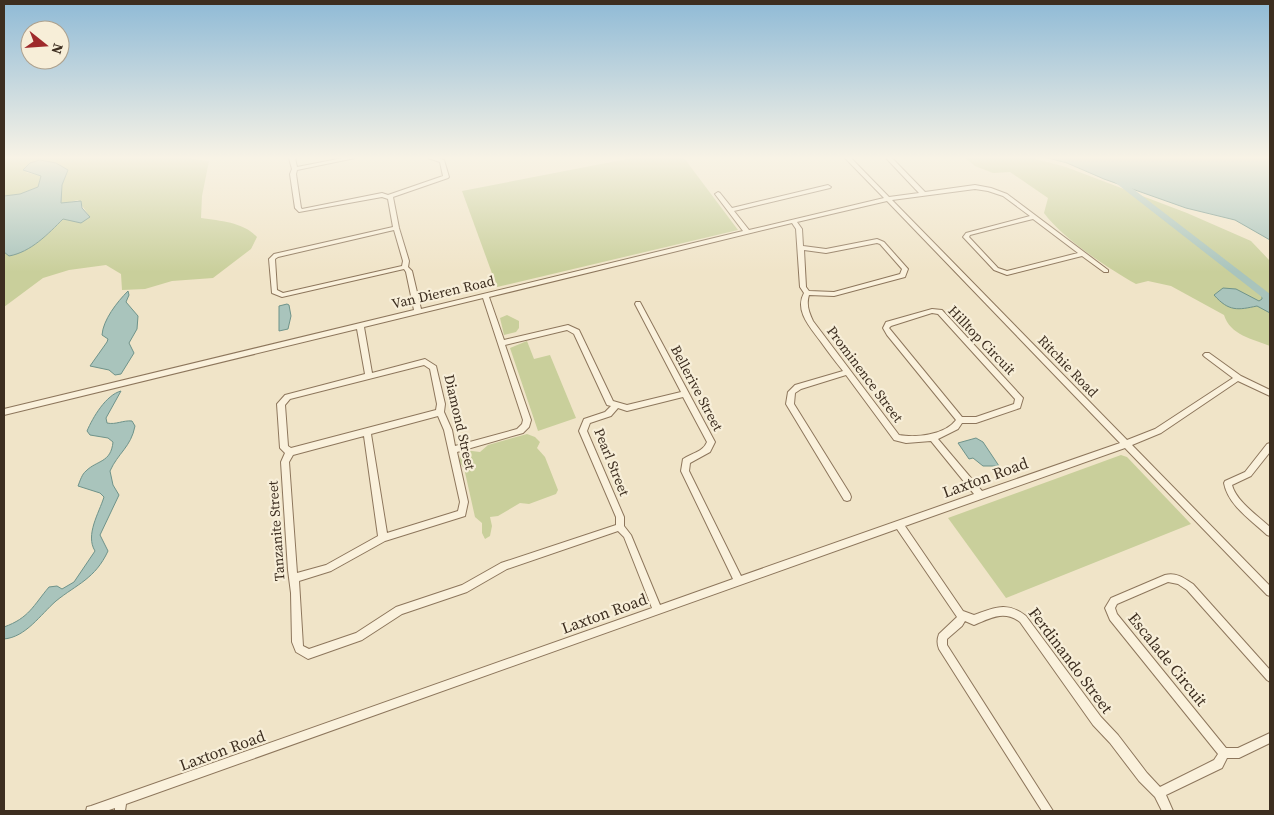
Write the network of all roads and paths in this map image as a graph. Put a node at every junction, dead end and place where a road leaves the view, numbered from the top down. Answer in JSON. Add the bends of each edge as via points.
{"nodes":[{"id":1,"x":297,"y":196,"type":"edge"},
{"id":2,"x":377,"y":196,"type":"edge"},
{"id":3,"x":390,"y":196,"type":"edge"},
{"id":4,"x":720,"y":196,"type":"edge"},
{"id":5,"x":790,"y":196,"type":"edge"},
{"id":6,"x":885,"y":196,"type":"edge"},
{"id":7,"x":909,"y":196,"type":"edge"},
{"id":8,"x":1006,"y":196,"type":"edge"},
{"id":9,"x":888,"y":199,"type":"junction"},
{"id":10,"x":730,"y":210,"type":"junction"},
{"id":11,"x":1034,"y":217,"type":"junction"},
{"id":12,"x":793,"y":221,"type":"junction"},
{"id":13,"x":396,"y":228,"type":"junction"},
{"id":14,"x":747,"y":232,"type":"junction"},
{"id":15,"x":801,"y":248,"type":"junction"},
{"id":16,"x":1082,"y":254,"type":"junction"},
{"id":17,"x":405,"y":267,"type":"junction"},
{"id":18,"x":1106,"y":271,"type":"dead end"},
{"id":19,"x":807,"y":292,"type":"junction"},
{"id":20,"x":485,"y":295,"type":"junction"},
{"id":21,"x":638,"y":304,"type":"dead end"},
{"id":22,"x":418,"y":311,"type":"junction"},
{"id":23,"x":360,"y":325,"type":"junction"},
{"id":24,"x":502,"y":343,"type":"junction"},
{"id":25,"x":1206,"y":355,"type":"dead end"},
{"id":26,"x":847,"y":372,"type":"junction"},
{"id":27,"x":369,"y":375,"type":"junction"},
{"id":28,"x":1238,"y":378,"type":"junction"},
{"id":29,"x":686,"y":393,"type":"junction"},
{"id":30,"x":1270,"y":393,"type":"edge"},
{"id":31,"x":616,"y":406,"type":"junction"},
{"id":32,"x":4,"y":412,"type":"edge"},
{"id":33,"x":440,"y":412,"type":"junction"},
{"id":34,"x":960,"y":420,"type":"junction"},
{"id":35,"x":367,"y":433,"type":"junction"},
{"id":36,"x":933,"y":438,"type":"junction"},
{"id":37,"x":1126,"y":444,"type":"junction"},
{"id":38,"x":1270,"y":446,"type":"edge"},
{"id":39,"x":453,"y":450,"type":"junction"},
{"id":40,"x":290,"y":452,"type":"junction"},
{"id":41,"x":980,"y":495,"type":"junction"},
{"id":42,"x":847,"y":497,"type":"dead end"},
{"id":43,"x":899,"y":524,"type":"junction"},
{"id":44,"x":620,"y":527,"type":"junction"},
{"id":45,"x":1270,"y":532,"type":"edge"},
{"id":46,"x":384,"y":538,"type":"junction"},
{"id":47,"x":296,"y":578,"type":"junction"},
{"id":48,"x":739,"y":581,"type":"junction"},
{"id":49,"x":1270,"y":592,"type":"edge"},
{"id":50,"x":657,"y":610,"type":"junction"},
{"id":51,"x":963,"y":616,"type":"junction"},
{"id":52,"x":1270,"y":677,"type":"edge"},
{"id":53,"x":1270,"y":738,"type":"edge"},
{"id":54,"x":1224,"y":753,"type":"junction"},
{"id":55,"x":1159,"y":793,"type":"junction"},
{"id":56,"x":121,"y":806,"type":"edge"},
{"id":57,"x":91,"y":811,"type":"edge"},
{"id":58,"x":1048,"y":811,"type":"edge"},
{"id":59,"x":1168,"y":811,"type":"edge"}],
"edges":[{"from":1,"to":2,"type":"street","via":[[301,211]]},
{"from":3,"to":13,"type":"street"},
{"from":4,"to":10,"type":"street"},
{"from":5,"to":10,"type":"street"},
{"from":6,"to":9,"type":"street","name":"Ritchie Road"},
{"from":7,"to":9,"type":"street","name":"Van Dieren Road"},
{"from":8,"to":11,"type":"street","name":"Van Dieren Road"},
{"from":9,"to":12,"type":"street","name":"Van Dieren Road"},
{"from":9,"to":37,"type":"street","name":"Ritchie Road"},
{"from":10,"to":14,"type":"street"},
{"from":11,"to":16,"type":"street","name":"Van Dieren Road"},
{"from":11,"to":16,"type":"street","via":[[966,237],[996,269],[1008,273]]},
{"from":12,"to":14,"type":"street","name":"Van Dieren Road"},
{"from":12,"to":15,"type":"street","name":"Prominence Street","via":[[799,229]]},
{"from":13,"to":17,"type":"street"},
{"from":13,"to":17,"type":"street","via":[[276,255],[272,259],[274,291],[282,295]]},
{"from":14,"to":20,"type":"street","name":"Van Dieren Road"},
{"from":15,"to":19,"type":"street","name":"Prominence Street","via":[[803,287]]},
{"from":15,"to":19,"type":"street","via":[[826,251],[877,241],[905,269],[903,274],[834,294]]},
{"from":16,"to":18,"type":"street","name":"Van Dieren Road"},
{"from":17,"to":22,"type":"street","via":[[409,270]]},
{"from":19,"to":26,"type":"street","name":"Prominence Street","via":[[805,312]]},
{"from":20,"to":22,"type":"street","name":"Van Dieren Road"},
{"from":20,"to":24,"type":"street"},
{"from":21,"to":29,"type":"street","name":"Bellerive Street"},
{"from":22,"to":23,"type":"street","name":"Van Dieren Road"},
{"from":23,"to":27,"type":"street"},
{"from":23,"to":32,"type":"street","name":"Van Dieren Road"},
{"from":24,"to":31,"type":"street","via":[[562,327],[573,328],[606,398]]},
{"from":24,"to":39,"type":"street","via":[[526,424],[520,431]]},
{"from":25,"to":28,"type":"street"},
{"from":26,"to":36,"type":"street","name":"Prominence Street","via":[[897,438],[905,441]]},
{"from":26,"to":42,"type":"street","via":[[798,387],[792,392],[790,404]]},
{"from":27,"to":33,"type":"street","name":"Diamond Street","via":[[419,362],[430,365],[441,404]]},
{"from":27,"to":40,"type":"street","name":"Diamond Street","via":[[284,400],[281,404],[284,448]]},
{"from":28,"to":30,"type":"street"},
{"from":28,"to":37,"type":"street","name":"Laxton Road","via":[[1158,431]]},
{"from":29,"to":31,"type":"street","name":"Pearl Street","via":[[627,408]]},
{"from":29,"to":48,"type":"street","name":"Bellerive Street","via":[[711,442],[705,453],[686,461],[686,471]]},
{"from":31,"to":44,"type":"street","name":"Pearl Street","via":[[608,414],[587,421],[582,431],[620,517]]},
{"from":33,"to":35,"type":"street"},
{"from":33,"to":39,"type":"street","name":"Diamond Street"},
{"from":34,"to":34,"type":"street","name":"Hilltop Circuit","via":[[889,333],[888,324],[932,311],[940,312],[1018,398],[1017,406],[976,420]]},
{"from":34,"to":36,"type":"street","name":"Hilltop Circuit","via":[[955,427]]},
{"from":35,"to":40,"type":"street"},
{"from":35,"to":46,"type":"street"},
{"from":36,"to":41,"type":"street"},
{"from":37,"to":41,"type":"street","name":"Laxton Road"},
{"from":37,"to":49,"type":"street","name":"Ritchie Road"},
{"from":38,"to":45,"type":"street","via":[[1248,474],[1228,483],[1228,487],[1236,500]]},
{"from":39,"to":46,"type":"street","name":"Diamond Street","via":[[464,502],[462,512],[452,518]]},
{"from":40,"to":47,"type":"street","name":"Tanzanite Street","via":[[285,462],[287,514],[292,570]]},
{"from":41,"to":43,"type":"street","name":"Laxton Road"},
{"from":43,"to":48,"type":"street","name":"Laxton Road"},
{"from":43,"to":51,"type":"street"},
{"from":44,"to":47,"type":"street","name":"Tanzanite Street","via":[[504,566],[464,589],[399,610],[359,637],[313,654],[299,649],[297,642]]},
{"from":44,"to":50,"type":"street","name":"Pearl Street","via":[[627,535]]},
{"from":46,"to":47,"type":"street","name":"Diamond Street","via":[[328,568]]},
{"from":48,"to":50,"type":"street","name":"Laxton Road"},
{"from":50,"to":56,"type":"street","name":"Laxton Road"},
{"from":51,"to":55,"type":"street","name":"Ferdinando Street","via":[[974,620],[1002,609],[1017,613],[1097,720]]},
{"from":51,"to":58,"type":"street","via":[[942,637],[942,646]]},
{"from":52,"to":54,"type":"street","name":"Escalade Circuit","via":[[1190,587],[1180,580],[1168,578],[1114,601],[1110,608],[1113,617]]},
{"from":53,"to":54,"type":"street","via":[[1239,753]]},
{"from":54,"to":55,"type":"street","via":[[1218,764]]},
{"from":55,"to":59,"type":"street","name":"Ferdinando Street"},
{"from":56,"to":57,"type":"street","name":"Laxton Road"}]}
